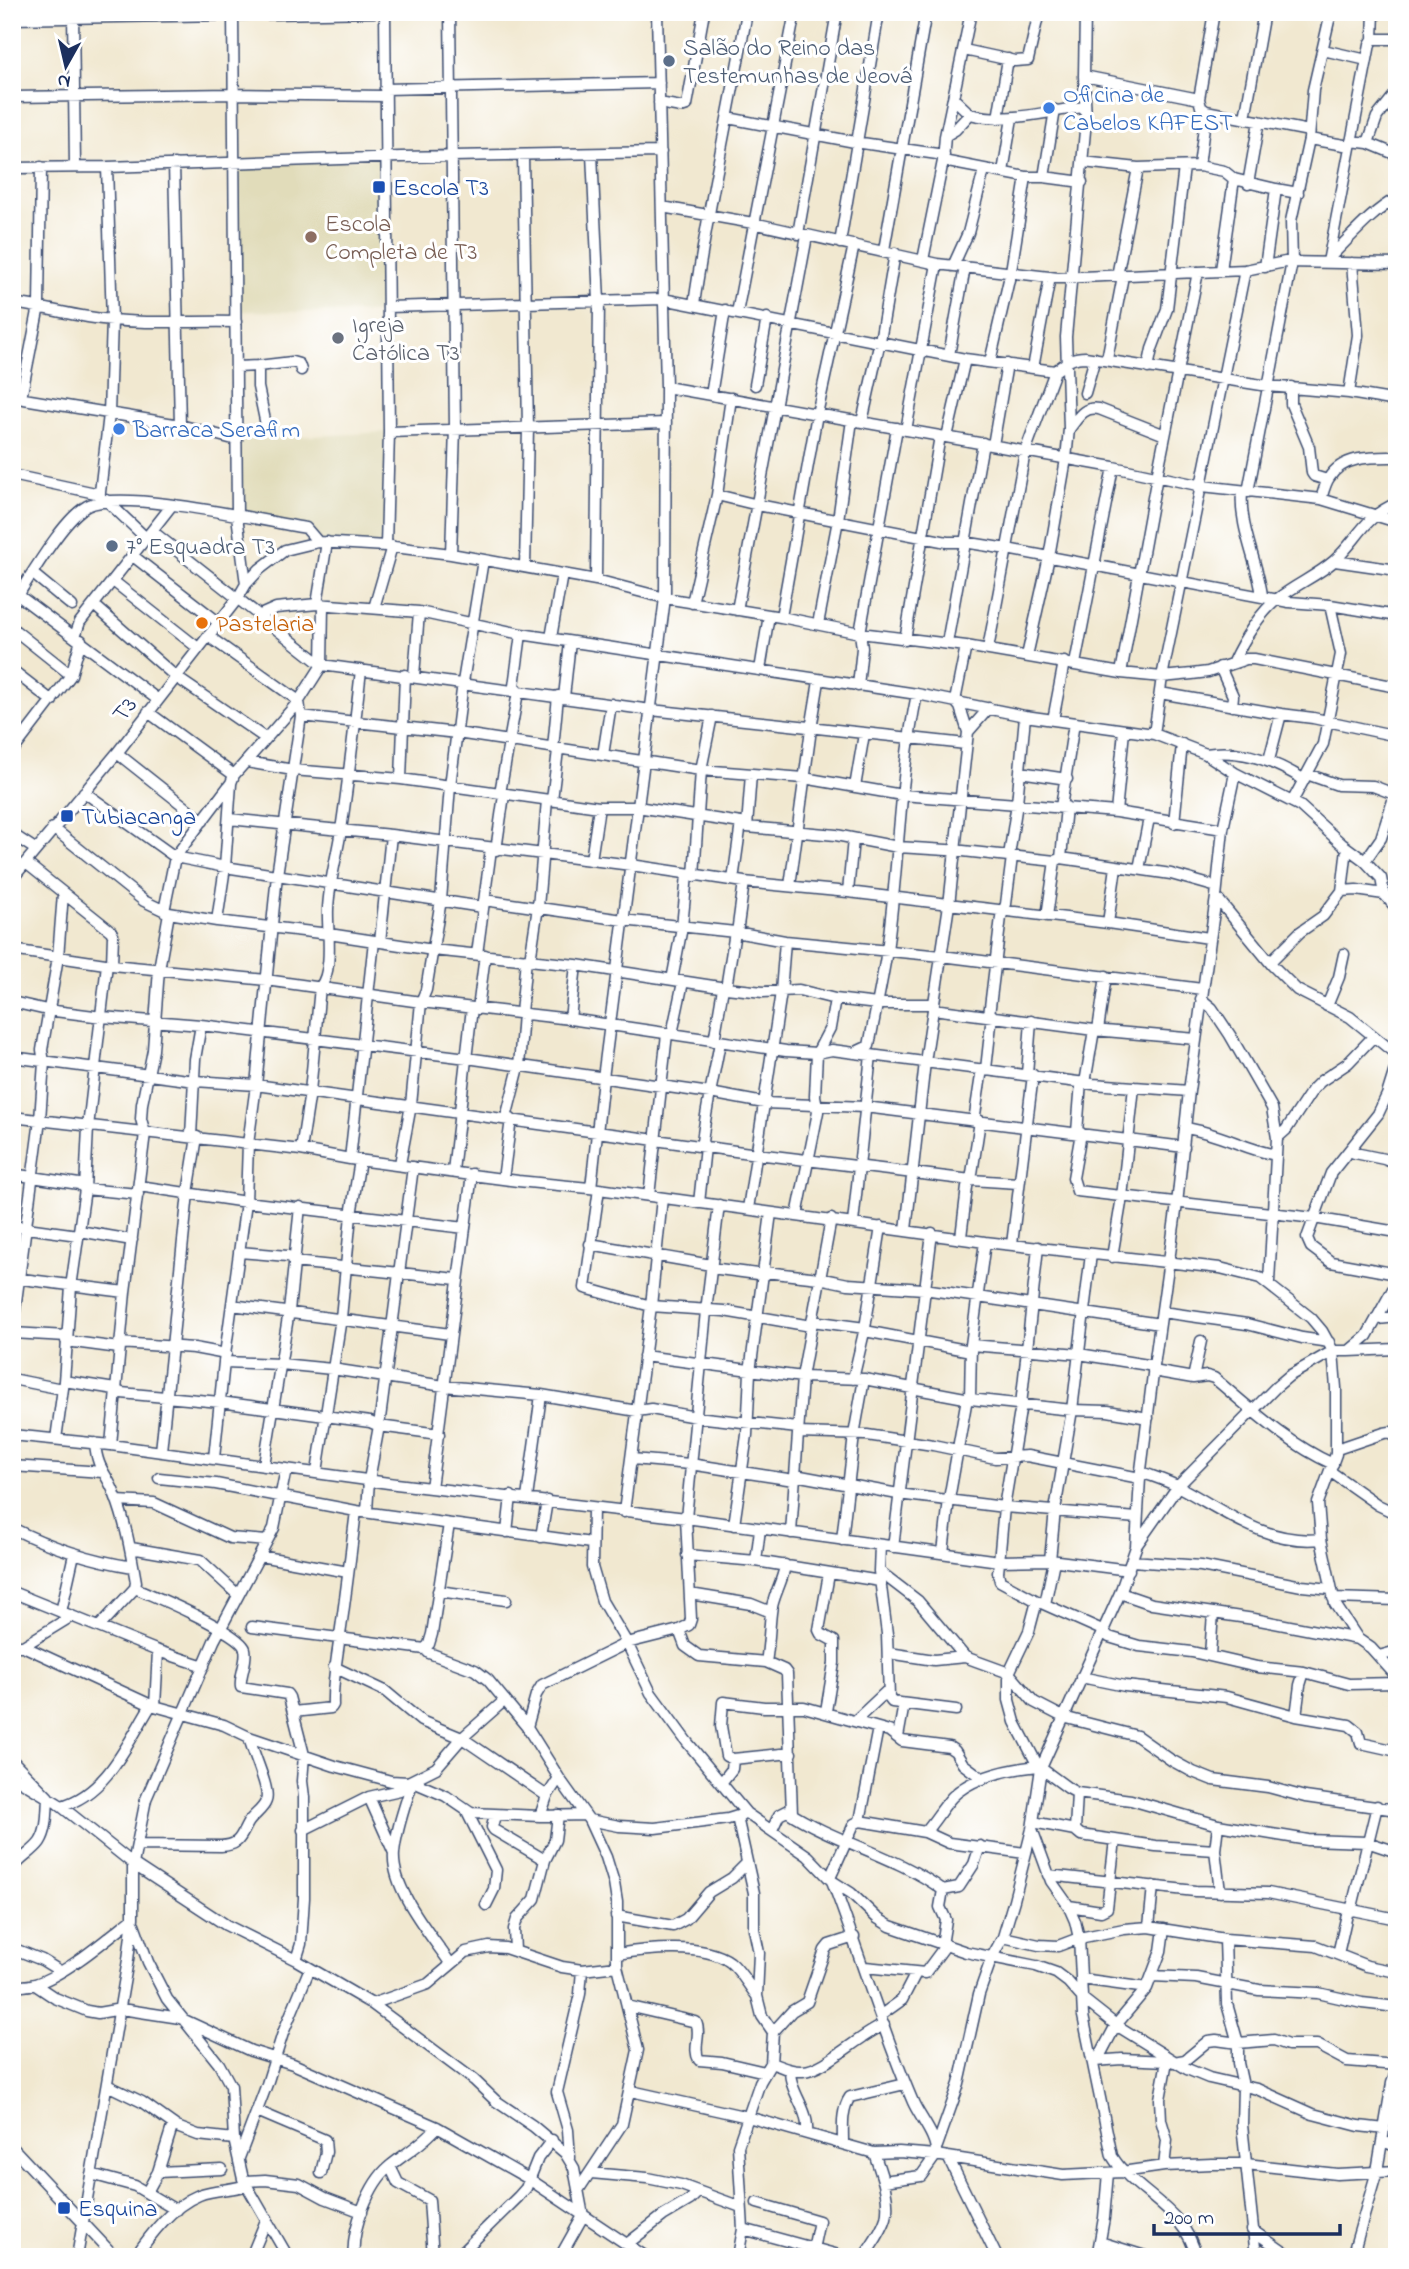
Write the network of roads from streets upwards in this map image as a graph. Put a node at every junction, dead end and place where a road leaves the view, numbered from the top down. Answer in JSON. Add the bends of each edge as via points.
{"nodes":[{"id":1,"x":374,"y":12,"type":"edge"},
{"id":2,"x":385,"y":12,"type":"edge"},
{"id":3,"x":422,"y":12,"type":"edge"},
{"id":4,"x":450,"y":12,"type":"edge"},
{"id":5,"x":509,"y":12,"type":"edge"},
{"id":6,"x":657,"y":12,"type":"edge"},
{"id":7,"x":704,"y":12,"type":"edge"},
{"id":8,"x":747,"y":12,"type":"edge"},
{"id":9,"x":795,"y":12,"type":"edge"},
{"id":10,"x":837,"y":12,"type":"edge"},
{"id":11,"x":879,"y":12,"type":"edge"},
{"id":12,"x":926,"y":12,"type":"edge"},
{"id":13,"x":971,"y":12,"type":"edge"},
{"id":14,"x":1039,"y":12,"type":"edge"},
{"id":15,"x":1084,"y":12,"type":"edge"},
{"id":16,"x":1214,"y":12,"type":"edge"},
{"id":17,"x":1264,"y":12,"type":"edge"},
{"id":18,"x":1331,"y":12,"type":"edge"},
{"id":19,"x":1374,"y":12,"type":"edge"},
{"id":20,"x":233,"y":14,"type":"edge"},
{"id":21,"x":73,"y":15,"type":"edge"},
{"id":22,"x":12,"y":19,"type":"edge"},
{"id":23,"x":1373,"y":39,"type":"junction"},
{"id":24,"x":1397,"y":39,"type":"edge"},
{"id":25,"x":964,"y":50,"type":"junction"},
{"id":26,"x":1323,"y":50,"type":"junction"},
{"id":27,"x":1008,"y":59,"type":"junction"},
{"id":28,"x":1367,"y":60,"type":"junction"},
{"id":29,"x":1084,"y":76,"type":"junction"},
{"id":30,"x":659,"y":83,"type":"junction"},
{"id":31,"x":451,"y":88,"type":"junction"},
{"id":32,"x":385,"y":92,"type":"junction"},
{"id":33,"x":1397,"y":92,"type":"edge"},
{"id":34,"x":234,"y":94,"type":"junction"},
{"id":35,"x":73,"y":96,"type":"junction"},
{"id":36,"x":12,"y":97,"type":"edge"},
{"id":37,"x":953,"y":98,"type":"junction"},
{"id":38,"x":1199,"y":100,"type":"junction"},
{"id":39,"x":659,"y":103,"type":"junction"},
{"id":40,"x":1084,"y":107,"type":"junction"},
{"id":41,"x":1055,"y":110,"type":"junction"},
{"id":42,"x":1206,"y":111,"type":"junction"},
{"id":43,"x":970,"y":114,"type":"junction"},
{"id":44,"x":728,"y":118,"type":"junction"},
{"id":45,"x":998,"y":118,"type":"junction"},
{"id":46,"x":1012,"y":118,"type":"junction"},
{"id":47,"x":1245,"y":118,"type":"junction"},
{"id":48,"x":1259,"y":121,"type":"junction"},
{"id":49,"x":772,"y":125,"type":"junction"},
{"id":50,"x":816,"y":134,"type":"junction"},
{"id":51,"x":1309,"y":135,"type":"junction"},
{"id":52,"x":945,"y":136,"type":"junction"},
{"id":53,"x":855,"y":142,"type":"junction"},
{"id":54,"x":1351,"y":143,"type":"junction"},
{"id":55,"x":1368,"y":144,"type":"junction"},
{"id":56,"x":901,"y":150,"type":"junction"},
{"id":57,"x":661,"y":152,"type":"junction"},
{"id":58,"x":592,"y":154,"type":"junction"},
{"id":59,"x":523,"y":155,"type":"junction"},
{"id":60,"x":1397,"y":155,"type":"edge"},
{"id":61,"x":450,"y":157,"type":"junction"},
{"id":62,"x":384,"y":158,"type":"junction"},
{"id":63,"x":944,"y":158,"type":"junction"},
{"id":64,"x":1083,"y":162,"type":"junction"},
{"id":65,"x":174,"y":164,"type":"junction"},
{"id":66,"x":235,"y":164,"type":"junction"},
{"id":67,"x":75,"y":166,"type":"junction"},
{"id":68,"x":1199,"y":166,"type":"junction"},
{"id":69,"x":41,"y":167,"type":"junction"},
{"id":70,"x":107,"y":167,"type":"junction"},
{"id":71,"x":1184,"y":167,"type":"junction"},
{"id":72,"x":12,"y":168,"type":"edge"},
{"id":73,"x":1138,"y":168,"type":"junction"},
{"id":74,"x":984,"y":170,"type":"junction"},
{"id":75,"x":1003,"y":172,"type":"junction"},
{"id":76,"x":1026,"y":177,"type":"junction"},
{"id":77,"x":1044,"y":177,"type":"junction"},
{"id":78,"x":1234,"y":179,"type":"junction"},
{"id":79,"x":1082,"y":183,"type":"junction"},
{"id":80,"x":1248,"y":184,"type":"junction"},
{"id":81,"x":1276,"y":189,"type":"junction"},
{"id":82,"x":1298,"y":193,"type":"junction"},
{"id":83,"x":1397,"y":198,"type":"edge"},
{"id":84,"x":662,"y":207,"type":"junction"},
{"id":85,"x":707,"y":214,"type":"junction"},
{"id":86,"x":753,"y":223,"type":"junction"},
{"id":87,"x":803,"y":235,"type":"junction"},
{"id":88,"x":840,"y":243,"type":"junction"},
{"id":89,"x":854,"y":245,"type":"junction"},
{"id":90,"x":884,"y":250,"type":"junction"},
{"id":91,"x":895,"y":253,"type":"junction"},
{"id":92,"x":1329,"y":259,"type":"junction"},
{"id":93,"x":923,"y":260,"type":"junction"},
{"id":94,"x":1292,"y":262,"type":"junction"},
{"id":95,"x":1352,"y":263,"type":"junction"},
{"id":96,"x":937,"y":264,"type":"junction"},
{"id":97,"x":1397,"y":264,"type":"edge"},
{"id":98,"x":953,"y":265,"type":"junction"},
{"id":99,"x":965,"y":267,"type":"junction"},
{"id":100,"x":1265,"y":267,"type":"junction"},
{"id":101,"x":1245,"y":270,"type":"junction"},
{"id":102,"x":1011,"y":271,"type":"junction"},
{"id":103,"x":1221,"y":271,"type":"junction"},
{"id":104,"x":1198,"y":272,"type":"junction"},
{"id":105,"x":1169,"y":274,"type":"junction"},
{"id":106,"x":1120,"y":276,"type":"junction"},
{"id":107,"x":1050,"y":277,"type":"junction"},
{"id":108,"x":1070,"y":278,"type":"junction"},
{"id":109,"x":663,"y":299,"type":"junction"},
{"id":110,"x":599,"y":301,"type":"junction"},
{"id":111,"x":12,"y":303,"type":"edge"},
{"id":112,"x":524,"y":303,"type":"junction"},
{"id":113,"x":694,"y":304,"type":"junction"},
{"id":114,"x":453,"y":305,"type":"junction"},
{"id":115,"x":39,"y":306,"type":"junction"},
{"id":116,"x":388,"y":307,"type":"junction"},
{"id":117,"x":725,"y":310,"type":"junction"},
{"id":118,"x":737,"y":313,"type":"junction"},
{"id":119,"x":767,"y":318,"type":"junction"},
{"id":120,"x":112,"y":320,"type":"junction"},
{"id":121,"x":179,"y":321,"type":"junction"},
{"id":122,"x":236,"y":323,"type":"junction"},
{"id":123,"x":789,"y":323,"type":"junction"},
{"id":124,"x":834,"y":332,"type":"junction"},
{"id":125,"x":880,"y":341,"type":"junction"},
{"id":126,"x":922,"y":350,"type":"junction"},
{"id":127,"x":949,"y":355,"type":"junction"},
{"id":128,"x":1095,"y":358,"type":"junction"},
{"id":129,"x":965,"y":359,"type":"junction"},
{"id":130,"x":1107,"y":359,"type":"junction"},
{"id":131,"x":1066,"y":360,"type":"junction"},
{"id":132,"x":990,"y":362,"type":"junction"},
{"id":133,"x":1007,"y":364,"type":"junction"},
{"id":134,"x":258,"y":366,"type":"junction"},
{"id":135,"x":236,"y":367,"type":"junction"},
{"id":136,"x":1033,"y":368,"type":"junction"},
{"id":137,"x":1148,"y":368,"type":"junction"},
{"id":138,"x":301,"y":370,"type":"dead end"},
{"id":139,"x":1055,"y":371,"type":"junction"},
{"id":140,"x":1180,"y":372,"type":"junction"},
{"id":141,"x":1223,"y":378,"type":"junction"},
{"id":142,"x":755,"y":385,"type":"dead end"},
{"id":143,"x":1268,"y":386,"type":"junction"},
{"id":144,"x":666,"y":387,"type":"junction"},
{"id":145,"x":1291,"y":387,"type":"junction"},
{"id":146,"x":1085,"y":393,"type":"dead end"},
{"id":147,"x":1349,"y":393,"type":"junction"},
{"id":148,"x":711,"y":395,"type":"junction"},
{"id":149,"x":16,"y":397,"type":"edge"},
{"id":150,"x":731,"y":398,"type":"junction"},
{"id":151,"x":1397,"y":401,"type":"edge"},
{"id":152,"x":775,"y":406,"type":"junction"},
{"id":153,"x":109,"y":414,"type":"junction"},
{"id":154,"x":817,"y":414,"type":"junction"},
{"id":155,"x":857,"y":421,"type":"junction"},
{"id":156,"x":666,"y":423,"type":"junction"},
{"id":157,"x":180,"y":425,"type":"junction"},
{"id":158,"x":266,"y":425,"type":"dead end"},
{"id":159,"x":598,"y":426,"type":"junction"},
{"id":160,"x":455,"y":428,"type":"junction"},
{"id":161,"x":528,"y":428,"type":"junction"},
{"id":162,"x":901,"y":429,"type":"junction"},
{"id":163,"x":1069,"y":429,"type":"junction"},
{"id":164,"x":389,"y":432,"type":"junction"},
{"id":165,"x":1165,"y":435,"type":"junction"},
{"id":166,"x":944,"y":437,"type":"junction"},
{"id":167,"x":237,"y":440,"type":"junction"},
{"id":168,"x":988,"y":444,"type":"junction"},
{"id":169,"x":1025,"y":452,"type":"junction"},
{"id":170,"x":1397,"y":457,"type":"edge"},
{"id":171,"x":1066,"y":460,"type":"junction"},
{"id":172,"x":1113,"y":467,"type":"junction"},
{"id":173,"x":12,"y":475,"type":"edge"},
{"id":174,"x":1157,"y":476,"type":"junction"},
{"id":175,"x":1327,"y":480,"type":"junction"},
{"id":176,"x":1202,"y":486,"type":"junction"},
{"id":177,"x":1245,"y":492,"type":"junction"},
{"id":178,"x":717,"y":495,"type":"junction"},
{"id":179,"x":102,"y":498,"type":"junction"},
{"id":180,"x":1321,"y":499,"type":"junction"},
{"id":181,"x":1397,"y":503,"type":"edge"},
{"id":182,"x":172,"y":505,"type":"junction"},
{"id":183,"x":758,"y":505,"type":"junction"},
{"id":184,"x":801,"y":513,"type":"junction"},
{"id":185,"x":237,"y":516,"type":"junction"},
{"id":186,"x":1375,"y":516,"type":"junction"},
{"id":187,"x":838,"y":520,"type":"junction"},
{"id":188,"x":1397,"y":522,"type":"edge"},
{"id":189,"x":880,"y":528,"type":"junction"},
{"id":190,"x":149,"y":534,"type":"junction"},
{"id":191,"x":922,"y":537,"type":"junction"},
{"id":192,"x":323,"y":542,"type":"junction"},
{"id":193,"x":964,"y":542,"type":"junction"},
{"id":194,"x":389,"y":546,"type":"junction"},
{"id":195,"x":1007,"y":549,"type":"junction"},
{"id":196,"x":452,"y":554,"type":"junction"},
{"id":197,"x":132,"y":555,"type":"junction"},
{"id":198,"x":1049,"y":557,"type":"junction"},
{"id":199,"x":483,"y":560,"type":"junction"},
{"id":200,"x":1335,"y":561,"type":"junction"},
{"id":201,"x":1095,"y":565,"type":"junction"},
{"id":202,"x":525,"y":568,"type":"junction"},
{"id":203,"x":1397,"y":569,"type":"edge"},
{"id":204,"x":1139,"y":573,"type":"junction"},
{"id":205,"x":33,"y":574,"type":"junction"},
{"id":206,"x":562,"y":574,"type":"junction"},
{"id":207,"x":596,"y":580,"type":"junction"},
{"id":208,"x":113,"y":581,"type":"junction"},
{"id":209,"x":1182,"y":581,"type":"junction"},
{"id":210,"x":246,"y":584,"type":"junction"},
{"id":211,"x":16,"y":594,"type":"edge"},
{"id":212,"x":1262,"y":595,"type":"junction"},
{"id":213,"x":238,"y":598,"type":"junction"},
{"id":214,"x":665,"y":598,"type":"junction"},
{"id":215,"x":1278,"y":598,"type":"junction"},
{"id":216,"x":692,"y":603,"type":"junction"},
{"id":217,"x":94,"y":605,"type":"junction"},
{"id":218,"x":320,"y":605,"type":"junction"},
{"id":219,"x":1330,"y":605,"type":"junction"},
{"id":220,"x":72,"y":606,"type":"dead end"},
{"id":221,"x":374,"y":608,"type":"junction"},
{"id":222,"x":737,"y":610,"type":"junction"},
{"id":223,"x":419,"y":612,"type":"junction"},
{"id":224,"x":260,"y":615,"type":"junction"},
{"id":225,"x":769,"y":615,"type":"junction"},
{"id":226,"x":1397,"y":616,"type":"edge"},
{"id":227,"x":781,"y":617,"type":"junction"},
{"id":228,"x":218,"y":622,"type":"junction"},
{"id":229,"x":474,"y":624,"type":"junction"},
{"id":230,"x":818,"y":624,"type":"junction"},
{"id":231,"x":12,"y":628,"type":"edge"},
{"id":232,"x":860,"y":633,"type":"junction"},
{"id":233,"x":521,"y":634,"type":"junction"},
{"id":234,"x":208,"y":636,"type":"junction"},
{"id":235,"x":78,"y":638,"type":"junction"},
{"id":236,"x":551,"y":638,"type":"junction"},
{"id":237,"x":905,"y":640,"type":"junction"},
{"id":238,"x":570,"y":642,"type":"junction"},
{"id":239,"x":947,"y":643,"type":"junction"},
{"id":240,"x":966,"y":646,"type":"junction"},
{"id":241,"x":198,"y":649,"type":"junction"},
{"id":242,"x":988,"y":649,"type":"junction"},
{"id":243,"x":658,"y":655,"type":"junction"},
{"id":244,"x":1027,"y":656,"type":"junction"},
{"id":245,"x":1063,"y":662,"type":"junction"},
{"id":246,"x":1233,"y":662,"type":"junction"},
{"id":247,"x":1075,"y":664,"type":"junction"},
{"id":248,"x":322,"y":665,"type":"junction"},
{"id":249,"x":1220,"y":667,"type":"junction"},
{"id":250,"x":12,"y":670,"type":"edge"},
{"id":251,"x":361,"y":670,"type":"junction"},
{"id":252,"x":760,"y":670,"type":"junction"},
{"id":253,"x":1121,"y":673,"type":"junction"},
{"id":254,"x":71,"y":675,"type":"junction"},
{"id":255,"x":410,"y":675,"type":"junction"},
{"id":256,"x":1336,"y":675,"type":"junction"},
{"id":257,"x":176,"y":677,"type":"junction"},
{"id":258,"x":1162,"y":677,"type":"junction"},
{"id":259,"x":819,"y":681,"type":"junction"},
{"id":260,"x":463,"y":682,"type":"junction"},
{"id":261,"x":858,"y":686,"type":"junction"},
{"id":262,"x":1397,"y":687,"type":"edge"},
{"id":263,"x":518,"y":692,"type":"junction"},
{"id":264,"x":1160,"y":693,"type":"junction"},
{"id":265,"x":917,"y":694,"type":"junction"},
{"id":266,"x":561,"y":696,"type":"junction"},
{"id":267,"x":157,"y":699,"type":"junction"},
{"id":268,"x":52,"y":701,"type":"junction"},
{"id":269,"x":299,"y":701,"type":"junction"},
{"id":270,"x":955,"y":701,"type":"junction"},
{"id":271,"x":611,"y":704,"type":"junction"},
{"id":272,"x":1232,"y":706,"type":"junction"},
{"id":273,"x":989,"y":708,"type":"junction"},
{"id":274,"x":651,"y":710,"type":"junction"},
{"id":275,"x":148,"y":712,"type":"junction"},
{"id":276,"x":1281,"y":714,"type":"junction"},
{"id":277,"x":301,"y":716,"type":"junction"},
{"id":278,"x":712,"y":716,"type":"junction"},
{"id":279,"x":1025,"y":716,"type":"junction"},
{"id":280,"x":1054,"y":720,"type":"junction"},
{"id":281,"x":1328,"y":720,"type":"junction"},
{"id":282,"x":355,"y":723,"type":"junction"},
{"id":283,"x":1074,"y":723,"type":"junction"},
{"id":284,"x":403,"y":727,"type":"junction"},
{"id":285,"x":811,"y":729,"type":"junction"},
{"id":286,"x":1125,"y":731,"type":"junction"},
{"id":287,"x":968,"y":732,"type":"junction"},
{"id":288,"x":457,"y":733,"type":"junction"},
{"id":289,"x":864,"y":734,"type":"junction"},
{"id":290,"x":1154,"y":734,"type":"junction"},
{"id":291,"x":1397,"y":736,"type":"edge"},
{"id":292,"x":265,"y":738,"type":"junction"},
{"id":293,"x":908,"y":739,"type":"junction"},
{"id":294,"x":509,"y":742,"type":"junction"},
{"id":295,"x":966,"y":744,"type":"junction"},
{"id":296,"x":1182,"y":744,"type":"junction"},
{"id":297,"x":555,"y":749,"type":"junction"},
{"id":298,"x":13,"y":750,"type":"edge"},
{"id":299,"x":117,"y":753,"type":"junction"},
{"id":300,"x":1206,"y":754,"type":"junction"},
{"id":301,"x":603,"y":755,"type":"junction"},
{"id":302,"x":1269,"y":760,"type":"junction"},
{"id":303,"x":247,"y":762,"type":"junction"},
{"id":304,"x":644,"y":762,"type":"junction"},
{"id":305,"x":293,"y":770,"type":"junction"},
{"id":306,"x":701,"y":771,"type":"junction"},
{"id":307,"x":1020,"y":772,"type":"junction"},
{"id":308,"x":1235,"y":773,"type":"junction"},
{"id":309,"x":751,"y":774,"type":"junction"},
{"id":310,"x":349,"y":776,"type":"junction"},
{"id":311,"x":1305,"y":776,"type":"junction"},
{"id":312,"x":804,"y":778,"type":"junction"},
{"id":313,"x":233,"y":779,"type":"junction"},
{"id":314,"x":401,"y":779,"type":"junction"},
{"id":315,"x":1066,"y":779,"type":"junction"},
{"id":316,"x":450,"y":786,"type":"junction"},
{"id":317,"x":855,"y":787,"type":"junction"},
{"id":318,"x":1395,"y":791,"type":"edge"},
{"id":319,"x":84,"y":792,"type":"junction"},
{"id":320,"x":502,"y":794,"type":"junction"},
{"id":321,"x":902,"y":795,"type":"junction"},
{"id":322,"x":550,"y":800,"type":"junction"},
{"id":323,"x":960,"y":800,"type":"junction"},
{"id":324,"x":1293,"y":802,"type":"junction"},
{"id":325,"x":1017,"y":803,"type":"junction"},
{"id":326,"x":599,"y":807,"type":"junction"},
{"id":327,"x":637,"y":807,"type":"junction"},
{"id":328,"x":1064,"y":807,"type":"junction"},
{"id":329,"x":1116,"y":813,"type":"junction"},
{"id":330,"x":697,"y":817,"type":"junction"},
{"id":331,"x":229,"y":818,"type":"junction"},
{"id":332,"x":1149,"y":818,"type":"junction"},
{"id":333,"x":203,"y":821,"type":"junction"},
{"id":334,"x":1174,"y":823,"type":"junction"},
{"id":335,"x":1385,"y":824,"type":"junction"},
{"id":336,"x":285,"y":825,"type":"junction"},
{"id":337,"x":744,"y":825,"type":"junction"},
{"id":338,"x":1397,"y":827,"type":"edge"},
{"id":339,"x":53,"y":828,"type":"junction"},
{"id":340,"x":1223,"y":829,"type":"junction"},
{"id":341,"x":798,"y":831,"type":"junction"},
{"id":342,"x":341,"y":832,"type":"junction"},
{"id":343,"x":12,"y":834,"type":"edge"},
{"id":344,"x":391,"y":835,"type":"junction"},
{"id":345,"x":853,"y":839,"type":"junction"},
{"id":346,"x":447,"y":844,"type":"junction"},
{"id":347,"x":898,"y":847,"type":"junction"},
{"id":348,"x":1347,"y":848,"type":"junction"},
{"id":349,"x":35,"y":849,"type":"junction"},
{"id":350,"x":494,"y":850,"type":"junction"},
{"id":351,"x":954,"y":851,"type":"junction"},
{"id":352,"x":543,"y":854,"type":"junction"},
{"id":353,"x":1010,"y":856,"type":"junction"},
{"id":354,"x":175,"y":857,"type":"junction"},
{"id":355,"x":590,"y":860,"type":"junction"},
{"id":356,"x":1058,"y":860,"type":"junction"},
{"id":357,"x":1365,"y":861,"type":"junction"},
{"id":358,"x":26,"y":863,"type":"junction"},
{"id":359,"x":631,"y":865,"type":"junction"},
{"id":360,"x":225,"y":867,"type":"junction"},
{"id":361,"x":1116,"y":867,"type":"junction"},
{"id":362,"x":1139,"y":869,"type":"junction"},
{"id":363,"x":277,"y":875,"type":"junction"},
{"id":364,"x":691,"y":875,"type":"junction"},
{"id":365,"x":12,"y":879,"type":"edge"},
{"id":366,"x":738,"y":881,"type":"junction"},
{"id":367,"x":332,"y":882,"type":"junction"},
{"id":368,"x":790,"y":886,"type":"junction"},
{"id":369,"x":385,"y":891,"type":"junction"},
{"id":370,"x":1342,"y":891,"type":"junction"},
{"id":371,"x":848,"y":892,"type":"junction"},
{"id":372,"x":1216,"y":892,"type":"junction"},
{"id":373,"x":63,"y":894,"type":"junction"},
{"id":374,"x":1384,"y":894,"type":"junction"},
{"id":375,"x":892,"y":898,"type":"junction"},
{"id":376,"x":441,"y":900,"type":"junction"},
{"id":377,"x":483,"y":903,"type":"junction"},
{"id":378,"x":948,"y":905,"type":"junction"},
{"id":379,"x":538,"y":907,"type":"junction"},
{"id":380,"x":1397,"y":909,"type":"edge"},
{"id":381,"x":1003,"y":910,"type":"junction"},
{"id":382,"x":166,"y":912,"type":"junction"},
{"id":383,"x":1047,"y":916,"type":"junction"},
{"id":384,"x":623,"y":920,"type":"junction"},
{"id":385,"x":217,"y":921,"type":"junction"},
{"id":386,"x":1108,"y":923,"type":"junction"},
{"id":387,"x":271,"y":927,"type":"junction"},
{"id":388,"x":682,"y":927,"type":"junction"},
{"id":389,"x":736,"y":932,"type":"junction"},
{"id":390,"x":329,"y":934,"type":"junction"},
{"id":391,"x":1209,"y":938,"type":"junction"},
{"id":392,"x":377,"y":941,"type":"junction"},
{"id":393,"x":785,"y":941,"type":"junction"},
{"id":394,"x":12,"y":950,"type":"edge"},
{"id":395,"x":433,"y":950,"type":"junction"},
{"id":396,"x":887,"y":951,"type":"junction"},
{"id":397,"x":481,"y":954,"type":"junction"},
{"id":398,"x":1344,"y":954,"type":"dead end"},
{"id":399,"x":942,"y":956,"type":"junction"},
{"id":400,"x":58,"y":957,"type":"junction"},
{"id":401,"x":528,"y":959,"type":"junction"},
{"id":402,"x":1270,"y":962,"type":"junction"},
{"id":403,"x":109,"y":964,"type":"junction"},
{"id":404,"x":995,"y":964,"type":"junction"},
{"id":405,"x":576,"y":965,"type":"junction"},
{"id":406,"x":159,"y":970,"type":"junction"},
{"id":407,"x":617,"y":972,"type":"junction"},
{"id":408,"x":1106,"y":976,"type":"junction"},
{"id":409,"x":266,"y":980,"type":"junction"},
{"id":410,"x":672,"y":980,"type":"junction"},
{"id":411,"x":683,"y":982,"type":"junction"},
{"id":412,"x":320,"y":987,"type":"junction"},
{"id":413,"x":724,"y":988,"type":"junction"},
{"id":414,"x":781,"y":992,"type":"junction"},
{"id":415,"x":1201,"y":994,"type":"junction"},
{"id":416,"x":369,"y":995,"type":"junction"},
{"id":417,"x":835,"y":999,"type":"junction"},
{"id":418,"x":12,"y":1002,"type":"edge"},
{"id":419,"x":421,"y":1002,"type":"junction"},
{"id":420,"x":877,"y":1004,"type":"junction"},
{"id":421,"x":1327,"y":1006,"type":"junction"},
{"id":422,"x":934,"y":1007,"type":"junction"},
{"id":423,"x":475,"y":1009,"type":"junction"},
{"id":424,"x":47,"y":1010,"type":"junction"},
{"id":425,"x":522,"y":1013,"type":"junction"},
{"id":426,"x":991,"y":1015,"type":"junction"},
{"id":427,"x":102,"y":1017,"type":"junction"},
{"id":428,"x":570,"y":1019,"type":"junction"},
{"id":429,"x":1031,"y":1021,"type":"junction"},
{"id":430,"x":154,"y":1022,"type":"junction"},
{"id":431,"x":201,"y":1025,"type":"junction"},
{"id":432,"x":610,"y":1026,"type":"junction"},
{"id":433,"x":1096,"y":1030,"type":"junction"},
{"id":434,"x":262,"y":1032,"type":"junction"},
{"id":435,"x":670,"y":1034,"type":"junction"},
{"id":436,"x":1373,"y":1037,"type":"junction"},
{"id":437,"x":314,"y":1038,"type":"junction"},
{"id":438,"x":1196,"y":1039,"type":"junction"},
{"id":439,"x":1397,"y":1039,"type":"edge"},
{"id":440,"x":717,"y":1042,"type":"junction"},
{"id":441,"x":363,"y":1047,"type":"junction"},
{"id":442,"x":771,"y":1048,"type":"junction"},
{"id":443,"x":417,"y":1052,"type":"junction"},
{"id":444,"x":817,"y":1053,"type":"junction"},
{"id":445,"x":853,"y":1053,"type":"junction"},
{"id":446,"x":871,"y":1055,"type":"junction"},
{"id":447,"x":12,"y":1057,"type":"edge"},
{"id":448,"x":1396,"y":1057,"type":"edge"},
{"id":449,"x":467,"y":1058,"type":"junction"},
{"id":450,"x":44,"y":1062,"type":"junction"},
{"id":451,"x":925,"y":1062,"type":"junction"},
{"id":452,"x":96,"y":1067,"type":"junction"},
{"id":453,"x":519,"y":1067,"type":"junction"},
{"id":454,"x":984,"y":1069,"type":"junction"},
{"id":455,"x":149,"y":1074,"type":"junction"},
{"id":456,"x":1030,"y":1075,"type":"junction"},
{"id":457,"x":603,"y":1079,"type":"junction"},
{"id":458,"x":195,"y":1081,"type":"junction"},
{"id":459,"x":1083,"y":1082,"type":"junction"},
{"id":460,"x":257,"y":1085,"type":"junction"},
{"id":461,"x":660,"y":1087,"type":"junction"},
{"id":462,"x":1134,"y":1087,"type":"junction"},
{"id":463,"x":1189,"y":1091,"type":"junction"},
{"id":464,"x":310,"y":1092,"type":"junction"},
{"id":465,"x":710,"y":1093,"type":"junction"},
{"id":466,"x":358,"y":1100,"type":"junction"},
{"id":467,"x":764,"y":1103,"type":"junction"},
{"id":468,"x":411,"y":1105,"type":"junction"},
{"id":469,"x":818,"y":1106,"type":"junction"},
{"id":470,"x":864,"y":1107,"type":"junction"},
{"id":471,"x":461,"y":1112,"type":"junction"},
{"id":472,"x":920,"y":1114,"type":"junction"},
{"id":473,"x":12,"y":1117,"type":"edge"},
{"id":474,"x":509,"y":1118,"type":"junction"},
{"id":475,"x":40,"y":1120,"type":"junction"},
{"id":476,"x":976,"y":1121,"type":"junction"},
{"id":477,"x":88,"y":1127,"type":"junction"},
{"id":478,"x":1025,"y":1127,"type":"junction"},
{"id":479,"x":1185,"y":1128,"type":"junction"},
{"id":480,"x":597,"y":1132,"type":"junction"},
{"id":481,"x":145,"y":1133,"type":"junction"},
{"id":482,"x":1079,"y":1133,"type":"junction"},
{"id":483,"x":194,"y":1137,"type":"junction"},
{"id":484,"x":1277,"y":1138,"type":"junction"},
{"id":485,"x":657,"y":1139,"type":"junction"},
{"id":486,"x":1128,"y":1141,"type":"junction"},
{"id":487,"x":248,"y":1144,"type":"junction"},
{"id":488,"x":705,"y":1147,"type":"junction"},
{"id":489,"x":1184,"y":1147,"type":"junction"},
{"id":490,"x":301,"y":1150,"type":"junction"},
{"id":491,"x":1350,"y":1152,"type":"junction"},
{"id":492,"x":757,"y":1154,"type":"junction"},
{"id":493,"x":1276,"y":1155,"type":"junction"},
{"id":494,"x":355,"y":1159,"type":"junction"},
{"id":495,"x":807,"y":1160,"type":"junction"},
{"id":496,"x":400,"y":1164,"type":"junction"},
{"id":497,"x":1397,"y":1164,"type":"edge"},
{"id":498,"x":860,"y":1166,"type":"junction"},
{"id":499,"x":413,"y":1167,"type":"junction"},
{"id":500,"x":453,"y":1171,"type":"junction"},
{"id":501,"x":914,"y":1173,"type":"junction"},
{"id":502,"x":12,"y":1174,"type":"edge"},
{"id":503,"x":472,"y":1174,"type":"junction"},
{"id":504,"x":31,"y":1177,"type":"junction"},
{"id":505,"x":503,"y":1178,"type":"junction"},
{"id":506,"x":970,"y":1180,"type":"junction"},
{"id":507,"x":1018,"y":1183,"type":"junction"},
{"id":508,"x":85,"y":1189,"type":"junction"},
{"id":509,"x":595,"y":1189,"type":"junction"},
{"id":510,"x":138,"y":1190,"type":"junction"},
{"id":511,"x":188,"y":1192,"type":"junction"},
{"id":512,"x":649,"y":1196,"type":"junction"},
{"id":513,"x":662,"y":1198,"type":"junction"},
{"id":514,"x":1122,"y":1198,"type":"junction"},
{"id":515,"x":246,"y":1202,"type":"junction"},
{"id":516,"x":699,"y":1203,"type":"junction"},
{"id":517,"x":1177,"y":1204,"type":"junction"},
{"id":518,"x":719,"y":1205,"type":"junction"},
{"id":519,"x":300,"y":1207,"type":"junction"},
{"id":520,"x":748,"y":1209,"type":"junction"},
{"id":521,"x":771,"y":1213,"type":"junction"},
{"id":522,"x":1273,"y":1214,"type":"junction"},
{"id":523,"x":351,"y":1215,"type":"junction"},
{"id":524,"x":797,"y":1216,"type":"junction"},
{"id":525,"x":1314,"y":1218,"type":"junction"},
{"id":526,"x":831,"y":1219,"type":"junction"},
{"id":527,"x":405,"y":1221,"type":"junction"},
{"id":528,"x":853,"y":1223,"type":"junction"},
{"id":529,"x":12,"y":1226,"type":"edge"},
{"id":530,"x":25,"y":1227,"type":"junction"},
{"id":531,"x":881,"y":1227,"type":"junction"},
{"id":532,"x":465,"y":1228,"type":"junction"},
{"id":533,"x":906,"y":1230,"type":"junction"},
{"id":534,"x":1397,"y":1232,"type":"edge"},
{"id":535,"x":79,"y":1233,"type":"junction"},
{"id":536,"x":932,"y":1233,"type":"junction"},
{"id":537,"x":961,"y":1237,"type":"junction"},
{"id":538,"x":132,"y":1240,"type":"junction"},
{"id":539,"x":985,"y":1242,"type":"junction"},
{"id":540,"x":590,"y":1244,"type":"junction"},
{"id":541,"x":1012,"y":1244,"type":"junction"},
{"id":542,"x":1038,"y":1247,"type":"junction"},
{"id":543,"x":239,"y":1252,"type":"junction"},
{"id":544,"x":1091,"y":1254,"type":"junction"},
{"id":545,"x":657,"y":1256,"type":"junction"},
{"id":546,"x":1112,"y":1257,"type":"junction"},
{"id":547,"x":295,"y":1262,"type":"junction"},
{"id":548,"x":1168,"y":1264,"type":"junction"},
{"id":549,"x":711,"y":1266,"type":"junction"},
{"id":550,"x":348,"y":1268,"type":"junction"},
{"id":551,"x":399,"y":1271,"type":"junction"},
{"id":552,"x":765,"y":1273,"type":"junction"},
{"id":553,"x":1397,"y":1274,"type":"edge"},
{"id":554,"x":15,"y":1278,"type":"edge"},
{"id":555,"x":819,"y":1278,"type":"junction"},
{"id":556,"x":457,"y":1279,"type":"junction"},
{"id":557,"x":1269,"y":1282,"type":"junction"},
{"id":558,"x":1397,"y":1282,"type":"edge"},
{"id":559,"x":872,"y":1285,"type":"junction"},
{"id":560,"x":71,"y":1287,"type":"junction"},
{"id":561,"x":924,"y":1289,"type":"junction"},
{"id":562,"x":124,"y":1292,"type":"junction"},
{"id":563,"x":977,"y":1298,"type":"junction"},
{"id":564,"x":1030,"y":1304,"type":"junction"},
{"id":565,"x":232,"y":1305,"type":"junction"},
{"id":566,"x":651,"y":1306,"type":"junction"},
{"id":567,"x":289,"y":1311,"type":"junction"},
{"id":568,"x":706,"y":1311,"type":"junction"},
{"id":569,"x":1084,"y":1311,"type":"junction"},
{"id":570,"x":1161,"y":1312,"type":"junction"},
{"id":571,"x":1397,"y":1317,"type":"edge"},
{"id":572,"x":341,"y":1318,"type":"junction"},
{"id":573,"x":759,"y":1318,"type":"junction"},
{"id":574,"x":1378,"y":1320,"type":"junction"},
{"id":575,"x":811,"y":1323,"type":"junction"},
{"id":576,"x":1160,"y":1324,"type":"junction"},
{"id":577,"x":391,"y":1325,"type":"junction"},
{"id":578,"x":865,"y":1329,"type":"junction"},
{"id":579,"x":12,"y":1332,"type":"edge"},
{"id":580,"x":450,"y":1334,"type":"junction"},
{"id":581,"x":66,"y":1338,"type":"junction"},
{"id":582,"x":918,"y":1341,"type":"junction"},
{"id":583,"x":1201,"y":1341,"type":"dead end"},
{"id":584,"x":119,"y":1346,"type":"junction"},
{"id":585,"x":1331,"y":1346,"type":"junction"},
{"id":586,"x":173,"y":1347,"type":"junction"},
{"id":587,"x":971,"y":1348,"type":"junction"},
{"id":588,"x":1397,"y":1349,"type":"edge"},
{"id":589,"x":1027,"y":1350,"type":"junction"},
{"id":590,"x":1349,"y":1351,"type":"junction"},
{"id":591,"x":1079,"y":1354,"type":"junction"},
{"id":592,"x":644,"y":1356,"type":"junction"},
{"id":593,"x":225,"y":1358,"type":"junction"},
{"id":594,"x":281,"y":1364,"type":"junction"},
{"id":595,"x":701,"y":1365,"type":"junction"},
{"id":596,"x":332,"y":1369,"type":"junction"},
{"id":597,"x":1153,"y":1369,"type":"junction"},
{"id":598,"x":750,"y":1372,"type":"junction"},
{"id":599,"x":385,"y":1377,"type":"junction"},
{"id":600,"x":802,"y":1377,"type":"junction"},
{"id":601,"x":1193,"y":1378,"type":"junction"},
{"id":602,"x":12,"y":1379,"type":"edge"},
{"id":603,"x":859,"y":1379,"type":"junction"},
{"id":604,"x":63,"y":1385,"type":"junction"},
{"id":605,"x":444,"y":1386,"type":"junction"},
{"id":606,"x":913,"y":1387,"type":"junction"},
{"id":607,"x":115,"y":1389,"type":"junction"},
{"id":608,"x":541,"y":1395,"type":"junction"},
{"id":609,"x":968,"y":1398,"type":"junction"},
{"id":610,"x":168,"y":1399,"type":"junction"},
{"id":611,"x":220,"y":1402,"type":"junction"},
{"id":612,"x":1021,"y":1405,"type":"junction"},
{"id":613,"x":273,"y":1410,"type":"junction"},
{"id":614,"x":1072,"y":1410,"type":"junction"},
{"id":615,"x":637,"y":1411,"type":"junction"},
{"id":616,"x":1252,"y":1412,"type":"junction"},
{"id":617,"x":325,"y":1417,"type":"junction"},
{"id":618,"x":696,"y":1417,"type":"junction"},
{"id":619,"x":1148,"y":1418,"type":"junction"},
{"id":620,"x":746,"y":1423,"type":"junction"},
{"id":621,"x":379,"y":1426,"type":"junction"},
{"id":622,"x":798,"y":1431,"type":"junction"},
{"id":623,"x":439,"y":1434,"type":"junction"},
{"id":624,"x":12,"y":1435,"type":"edge"},
{"id":625,"x":854,"y":1435,"type":"junction"},
{"id":626,"x":1397,"y":1437,"type":"edge"},
{"id":627,"x":56,"y":1439,"type":"junction"},
{"id":628,"x":905,"y":1440,"type":"junction"},
{"id":629,"x":96,"y":1443,"type":"junction"},
{"id":630,"x":111,"y":1445,"type":"junction"},
{"id":631,"x":1337,"y":1449,"type":"junction"},
{"id":632,"x":959,"y":1450,"type":"junction"},
{"id":633,"x":161,"y":1451,"type":"junction"},
{"id":634,"x":1013,"y":1457,"type":"junction"},
{"id":635,"x":214,"y":1458,"type":"junction"},
{"id":636,"x":632,"y":1460,"type":"junction"},
{"id":637,"x":1064,"y":1463,"type":"junction"},
{"id":638,"x":690,"y":1464,"type":"junction"},
{"id":639,"x":264,"y":1465,"type":"junction"},
{"id":640,"x":12,"y":1466,"type":"edge"},
{"id":641,"x":1332,"y":1468,"type":"junction"},
{"id":642,"x":286,"y":1469,"type":"junction"},
{"id":643,"x":742,"y":1470,"type":"junction"},
{"id":644,"x":103,"y":1472,"type":"junction"},
{"id":645,"x":317,"y":1472,"type":"junction"},
{"id":646,"x":1140,"y":1475,"type":"junction"},
{"id":647,"x":795,"y":1477,"type":"junction"},
{"id":648,"x":159,"y":1478,"type":"dead end"},
{"id":649,"x":369,"y":1480,"type":"junction"},
{"id":650,"x":848,"y":1483,"type":"junction"},
{"id":651,"x":1178,"y":1486,"type":"junction"},
{"id":652,"x":432,"y":1488,"type":"junction"},
{"id":653,"x":898,"y":1493,"type":"junction"},
{"id":654,"x":511,"y":1496,"type":"junction"},
{"id":655,"x":279,"y":1497,"type":"junction"},
{"id":656,"x":527,"y":1498,"type":"junction"},
{"id":657,"x":948,"y":1499,"type":"junction"},
{"id":658,"x":547,"y":1500,"type":"junction"},
{"id":659,"x":117,"y":1501,"type":"junction"},
{"id":660,"x":1004,"y":1507,"type":"junction"},
{"id":661,"x":593,"y":1508,"type":"junction"},
{"id":662,"x":1055,"y":1510,"type":"junction"},
{"id":663,"x":362,"y":1511,"type":"junction"},
{"id":664,"x":624,"y":1512,"type":"junction"},
{"id":665,"x":1397,"y":1514,"type":"edge"},
{"id":666,"x":686,"y":1518,"type":"junction"},
{"id":667,"x":1137,"y":1518,"type":"junction"},
{"id":668,"x":449,"y":1524,"type":"junction"},
{"id":669,"x":734,"y":1525,"type":"junction"},
{"id":670,"x":12,"y":1528,"type":"edge"},
{"id":671,"x":760,"y":1529,"type":"junction"},
{"id":672,"x":508,"y":1532,"type":"junction"},
{"id":673,"x":791,"y":1533,"type":"junction"},
{"id":674,"x":541,"y":1537,"type":"junction"},
{"id":675,"x":1321,"y":1539,"type":"junction"},
{"id":676,"x":267,"y":1541,"type":"junction"},
{"id":677,"x":842,"y":1541,"type":"junction"},
{"id":678,"x":591,"y":1543,"type":"junction"},
{"id":679,"x":880,"y":1545,"type":"junction"},
{"id":680,"x":1136,"y":1546,"type":"junction"},
{"id":681,"x":894,"y":1547,"type":"junction"},
{"id":682,"x":131,"y":1548,"type":"junction"},
{"id":683,"x":74,"y":1553,"type":"junction"},
{"id":684,"x":943,"y":1553,"type":"junction"},
{"id":685,"x":687,"y":1555,"type":"junction"},
{"id":686,"x":260,"y":1556,"type":"junction"},
{"id":687,"x":755,"y":1561,"type":"junction"},
{"id":688,"x":999,"y":1561,"type":"junction"},
{"id":689,"x":1052,"y":1561,"type":"junction"},
{"id":690,"x":785,"y":1565,"type":"junction"},
{"id":691,"x":1130,"y":1566,"type":"junction"},
{"id":692,"x":134,"y":1567,"type":"junction"},
{"id":693,"x":348,"y":1572,"type":"junction"},
{"id":694,"x":829,"y":1574,"type":"junction"},
{"id":695,"x":879,"y":1576,"type":"junction"},
{"id":696,"x":135,"y":1588,"type":"junction"},
{"id":697,"x":438,"y":1591,"type":"junction"},
{"id":698,"x":12,"y":1592,"type":"edge"},
{"id":699,"x":1120,"y":1593,"type":"junction"},
{"id":700,"x":690,"y":1594,"type":"junction"},
{"id":701,"x":1332,"y":1594,"type":"junction"},
{"id":702,"x":239,"y":1595,"type":"junction"},
{"id":703,"x":506,"y":1600,"type":"dead end"},
{"id":704,"x":1397,"y":1600,"type":"edge"},
{"id":705,"x":1041,"y":1602,"type":"junction"},
{"id":706,"x":61,"y":1612,"type":"junction"},
{"id":707,"x":771,"y":1612,"type":"junction"},
{"id":708,"x":1213,"y":1613,"type":"junction"},
{"id":709,"x":72,"y":1616,"type":"junction"},
{"id":710,"x":252,"y":1626,"type":"dead end"},
{"id":711,"x":99,"y":1627,"type":"junction"},
{"id":712,"x":220,"y":1629,"type":"junction"},
{"id":713,"x":679,"y":1630,"type":"junction"},
{"id":714,"x":1102,"y":1630,"type":"junction"},
{"id":715,"x":340,"y":1639,"type":"junction"},
{"id":716,"x":1358,"y":1639,"type":"junction"},
{"id":717,"x":627,"y":1643,"type":"junction"},
{"id":718,"x":18,"y":1646,"type":"edge"},
{"id":719,"x":425,"y":1649,"type":"junction"},
{"id":720,"x":158,"y":1651,"type":"junction"},
{"id":721,"x":1397,"y":1651,"type":"edge"},
{"id":722,"x":889,"y":1653,"type":"junction"},
{"id":723,"x":1210,"y":1655,"type":"junction"},
{"id":724,"x":1382,"y":1655,"type":"junction"},
{"id":725,"x":965,"y":1657,"type":"junction"},
{"id":726,"x":766,"y":1662,"type":"junction"},
{"id":727,"x":1397,"y":1663,"type":"edge"},
{"id":728,"x":204,"y":1666,"type":"junction"},
{"id":729,"x":334,"y":1667,"type":"junction"},
{"id":730,"x":1304,"y":1672,"type":"junction"},
{"id":731,"x":1009,"y":1673,"type":"junction"},
{"id":732,"x":1397,"y":1676,"type":"edge"},
{"id":733,"x":1081,"y":1677,"type":"junction"},
{"id":734,"x":1397,"y":1684,"type":"edge"},
{"id":735,"x":888,"y":1690,"type":"junction"},
{"id":736,"x":505,"y":1700,"type":"junction"},
{"id":737,"x":904,"y":1704,"type":"junction"},
{"id":738,"x":153,"y":1705,"type":"junction"},
{"id":739,"x":788,"y":1706,"type":"junction"},
{"id":740,"x":956,"y":1710,"type":"dead end"},
{"id":741,"x":826,"y":1711,"type":"junction"},
{"id":742,"x":293,"y":1712,"type":"junction"},
{"id":743,"x":183,"y":1715,"type":"junction"},
{"id":744,"x":1296,"y":1716,"type":"junction"},
{"id":745,"x":1063,"y":1717,"type":"junction"},
{"id":746,"x":856,"y":1720,"type":"junction"},
{"id":747,"x":527,"y":1727,"type":"junction"},
{"id":748,"x":878,"y":1728,"type":"junction"},
{"id":749,"x":249,"y":1737,"type":"junction"},
{"id":750,"x":898,"y":1737,"type":"junction"},
{"id":751,"x":462,"y":1738,"type":"junction"},
{"id":752,"x":1397,"y":1751,"type":"edge"},
{"id":753,"x":791,"y":1753,"type":"junction"},
{"id":754,"x":304,"y":1755,"type":"junction"},
{"id":755,"x":12,"y":1759,"type":"edge"},
{"id":756,"x":733,"y":1759,"type":"junction"},
{"id":757,"x":1039,"y":1767,"type":"junction"},
{"id":758,"x":12,"y":1776,"type":"edge"},
{"id":759,"x":559,"y":1778,"type":"junction"},
{"id":760,"x":983,"y":1779,"type":"junction"},
{"id":761,"x":412,"y":1781,"type":"junction"},
{"id":762,"x":720,"y":1783,"type":"junction"},
{"id":763,"x":1077,"y":1793,"type":"junction"},
{"id":764,"x":547,"y":1796,"type":"junction"},
{"id":765,"x":48,"y":1797,"type":"junction"},
{"id":766,"x":369,"y":1797,"type":"junction"},
{"id":767,"x":61,"y":1806,"type":"junction"},
{"id":768,"x":1377,"y":1806,"type":"junction"},
{"id":769,"x":1397,"y":1810,"type":"edge"},
{"id":770,"x":467,"y":1812,"type":"junction"},
{"id":771,"x":792,"y":1814,"type":"junction"},
{"id":772,"x":495,"y":1815,"type":"junction"},
{"id":773,"x":558,"y":1815,"type":"junction"},
{"id":774,"x":741,"y":1815,"type":"junction"},
{"id":775,"x":540,"y":1816,"type":"junction"},
{"id":776,"x":587,"y":1817,"type":"junction"},
{"id":777,"x":860,"y":1821,"type":"junction"},
{"id":778,"x":1218,"y":1825,"type":"junction"},
{"id":779,"x":1033,"y":1826,"type":"junction"},
{"id":780,"x":303,"y":1830,"type":"junction"},
{"id":781,"x":772,"y":1830,"type":"junction"},
{"id":782,"x":1075,"y":1830,"type":"junction"},
{"id":783,"x":925,"y":1832,"type":"junction"},
{"id":784,"x":847,"y":1840,"type":"junction"},
{"id":785,"x":1115,"y":1840,"type":"junction"},
{"id":786,"x":1367,"y":1842,"type":"junction"},
{"id":787,"x":137,"y":1845,"type":"junction"},
{"id":788,"x":980,"y":1846,"type":"junction"},
{"id":789,"x":1215,"y":1850,"type":"junction"},
{"id":790,"x":1397,"y":1852,"type":"edge"},
{"id":791,"x":1025,"y":1853,"type":"junction"},
{"id":792,"x":394,"y":1854,"type":"junction"},
{"id":793,"x":545,"y":1860,"type":"junction"},
{"id":794,"x":747,"y":1863,"type":"junction"},
{"id":795,"x":133,"y":1864,"type":"junction"},
{"id":796,"x":12,"y":1870,"type":"edge"},
{"id":797,"x":1048,"y":1875,"type":"junction"},
{"id":798,"x":831,"y":1880,"type":"junction"},
{"id":799,"x":1109,"y":1881,"type":"junction"},
{"id":800,"x":1153,"y":1886,"type":"junction"},
{"id":801,"x":943,"y":1890,"type":"junction"},
{"id":802,"x":1220,"y":1892,"type":"junction"},
{"id":803,"x":486,"y":1905,"type":"dead end"},
{"id":804,"x":1069,"y":1906,"type":"junction"},
{"id":805,"x":1349,"y":1910,"type":"junction"},
{"id":806,"x":616,"y":1916,"type":"junction"},
{"id":807,"x":1397,"y":1919,"type":"edge"},
{"id":808,"x":133,"y":1920,"type":"junction"},
{"id":809,"x":1149,"y":1927,"type":"junction"},
{"id":810,"x":1164,"y":1929,"type":"junction"},
{"id":811,"x":854,"y":1937,"type":"junction"},
{"id":812,"x":1003,"y":1937,"type":"junction"},
{"id":813,"x":1079,"y":1938,"type":"junction"},
{"id":814,"x":1225,"y":1940,"type":"junction"},
{"id":815,"x":943,"y":1945,"type":"junction"},
{"id":816,"x":12,"y":1948,"type":"edge"},
{"id":817,"x":515,"y":1951,"type":"junction"},
{"id":818,"x":617,"y":1954,"type":"junction"},
{"id":819,"x":1338,"y":1954,"type":"junction"},
{"id":820,"x":992,"y":1958,"type":"junction"},
{"id":821,"x":296,"y":1960,"type":"junction"},
{"id":822,"x":450,"y":1963,"type":"junction"},
{"id":823,"x":617,"y":1966,"type":"junction"},
{"id":824,"x":865,"y":1967,"type":"junction"},
{"id":825,"x":310,"y":1968,"type":"junction"},
{"id":826,"x":582,"y":1970,"type":"junction"},
{"id":827,"x":60,"y":1971,"type":"junction"},
{"id":828,"x":1397,"y":1972,"type":"edge"},
{"id":829,"x":916,"y":1973,"type":"junction"},
{"id":830,"x":1153,"y":1976,"type":"junction"},
{"id":831,"x":1081,"y":1979,"type":"junction"},
{"id":832,"x":34,"y":1984,"type":"junction"},
{"id":833,"x":1226,"y":1985,"type":"junction"},
{"id":834,"x":12,"y":1987,"type":"edge"},
{"id":835,"x":1147,"y":1987,"type":"junction"},
{"id":836,"x":757,"y":1996,"type":"junction"},
{"id":837,"x":1083,"y":1999,"type":"junction"},
{"id":838,"x":372,"y":2004,"type":"junction"},
{"id":839,"x":627,"y":2006,"type":"junction"},
{"id":840,"x":1397,"y":2007,"type":"edge"},
{"id":841,"x":121,"y":2010,"type":"junction"},
{"id":842,"x":881,"y":2015,"type":"junction"},
{"id":843,"x":180,"y":2018,"type":"junction"},
{"id":844,"x":884,"y":2025,"type":"junction"},
{"id":845,"x":1116,"y":2025,"type":"junction"},
{"id":846,"x":773,"y":2032,"type":"junction"},
{"id":847,"x":1238,"y":2043,"type":"junction"},
{"id":848,"x":276,"y":2058,"type":"junction"},
{"id":849,"x":1096,"y":2060,"type":"junction"},
{"id":850,"x":1170,"y":2061,"type":"junction"},
{"id":851,"x":1397,"y":2065,"type":"edge"},
{"id":852,"x":768,"y":2068,"type":"junction"},
{"id":853,"x":790,"y":2070,"type":"junction"},
{"id":854,"x":1397,"y":2070,"type":"edge"},
{"id":855,"x":905,"y":2084,"type":"junction"},
{"id":856,"x":1394,"y":2084,"type":"edge"},
{"id":857,"x":107,"y":2085,"type":"junction"},
{"id":858,"x":1243,"y":2086,"type":"junction"},
{"id":859,"x":631,"y":2091,"type":"junction"},
{"id":860,"x":257,"y":2111,"type":"junction"},
{"id":861,"x":748,"y":2117,"type":"junction"},
{"id":862,"x":173,"y":2124,"type":"junction"},
{"id":863,"x":437,"y":2127,"type":"junction"},
{"id":864,"x":1385,"y":2129,"type":"junction"},
{"id":865,"x":807,"y":2132,"type":"junction"},
{"id":866,"x":234,"y":2139,"type":"junction"},
{"id":867,"x":552,"y":2140,"type":"junction"},
{"id":868,"x":1383,"y":2141,"type":"junction"},
{"id":869,"x":843,"y":2143,"type":"junction"},
{"id":870,"x":12,"y":2147,"type":"edge"},
{"id":871,"x":1397,"y":2147,"type":"edge"},
{"id":872,"x":937,"y":2151,"type":"junction"},
{"id":873,"x":874,"y":2153,"type":"junction"},
{"id":874,"x":239,"y":2158,"type":"junction"},
{"id":875,"x":948,"y":2158,"type":"junction"},
{"id":876,"x":570,"y":2160,"type":"junction"},
{"id":877,"x":1246,"y":2164,"type":"junction"},
{"id":878,"x":390,"y":2166,"type":"junction"},
{"id":879,"x":1164,"y":2166,"type":"junction"},
{"id":880,"x":222,"y":2169,"type":"dead end"},
{"id":881,"x":1377,"y":2171,"type":"junction"},
{"id":882,"x":1397,"y":2171,"type":"edge"},
{"id":883,"x":158,"y":2172,"type":"junction"},
{"id":884,"x":1122,"y":2172,"type":"junction"},
{"id":885,"x":321,"y":2173,"type":"dead end"},
{"id":886,"x":591,"y":2173,"type":"junction"},
{"id":887,"x":1108,"y":2173,"type":"junction"},
{"id":888,"x":91,"y":2174,"type":"junction"},
{"id":889,"x":529,"y":2179,"type":"junction"},
{"id":890,"x":883,"y":2181,"type":"junction"},
{"id":891,"x":246,"y":2183,"type":"junction"},
{"id":892,"x":579,"y":2189,"type":"junction"},
{"id":893,"x":147,"y":2192,"type":"junction"},
{"id":894,"x":698,"y":2192,"type":"junction"},
{"id":895,"x":757,"y":2203,"type":"dead end"},
{"id":896,"x":741,"y":2207,"type":"junction"},
{"id":897,"x":176,"y":2210,"type":"junction"},
{"id":898,"x":362,"y":2212,"type":"junction"},
{"id":899,"x":583,"y":2216,"type":"junction"},
{"id":900,"x":267,"y":2218,"type":"junction"},
{"id":901,"x":83,"y":2224,"type":"junction"},
{"id":902,"x":743,"y":2230,"type":"junction"},
{"id":903,"x":1252,"y":2231,"type":"junction"},
{"id":904,"x":1100,"y":2242,"type":"junction"},
{"id":905,"x":626,"y":2244,"type":"junction"},
{"id":906,"x":813,"y":2249,"type":"junction"},
{"id":907,"x":643,"y":2255,"type":"edge"},
{"id":908,"x":77,"y":2257,"type":"edge"},
{"id":909,"x":115,"y":2257,"type":"edge"},
{"id":910,"x":135,"y":2257,"type":"edge"},
{"id":911,"x":251,"y":2257,"type":"edge"},
{"id":912,"x":288,"y":2257,"type":"edge"},
{"id":913,"x":354,"y":2257,"type":"edge"},
{"id":914,"x":433,"y":2257,"type":"edge"},
{"id":915,"x":457,"y":2257,"type":"edge"},
{"id":916,"x":560,"y":2257,"type":"edge"},
{"id":917,"x":625,"y":2257,"type":"edge"},
{"id":918,"x":737,"y":2257,"type":"edge"},
{"id":919,"x":846,"y":2257,"type":"edge"},
{"id":920,"x":864,"y":2257,"type":"edge"},
{"id":921,"x":998,"y":2257,"type":"edge"},
{"id":922,"x":1097,"y":2257,"type":"edge"},
{"id":923,"x":1148,"y":2257,"type":"edge"},
{"id":924,"x":1196,"y":2257,"type":"edge"},
{"id":925,"x":1256,"y":2257,"type":"edge"},
{"id":926,"x":1291,"y":2257,"type":"edge"},
{"id":927,"x":1352,"y":2257,"type":"edge"}],
"edges":[{"from":1,"to":20,"type":"street"},
{"from":2,"to":32,"type":"street"},
{"from":3,"to":4,"type":"street"},
{"from":4,"to":5,"type":"street"},
{"from":4,"to":31,"type":"street"},
{"from":6,"to":30,"type":"street"},
{"from":7,"to":39,"type":"street","via":[[687,105]]},
{"from":8,"to":44,"type":"street"},
{"from":9,"to":49,"type":"street"},
{"from":10,"to":50,"type":"street"},
{"from":11,"to":53,"type":"street"},
{"from":12,"to":56,"type":"street"},
{"from":13,"to":25,"type":"street"},
{"from":14,"to":27,"type":"street","via":[[1031,57],[1025,62]]},
{"from":15,"to":29,"type":"street"},
{"from":16,"to":38,"type":"street"},
{"from":17,"to":47,"type":"street"},
{"from":18,"to":26,"type":"street"},
{"from":19,"to":23,"type":"street"},
{"from":20,"to":21,"type":"street"},
{"from":20,"to":34,"type":"street"},
{"from":21,"to":22,"type":"street"},
{"from":21,"to":35,"type":"street"},
{"from":23,"to":24,"type":"street"},
{"from":23,"to":28,"type":"street"},
{"from":25,"to":27,"type":"street"},
{"from":25,"to":37,"type":"street"},
{"from":26,"to":28,"type":"street"},
{"from":26,"to":51,"type":"street","via":[[1312,90]]},
{"from":27,"to":45,"type":"street"},
{"from":28,"to":54,"type":"street"},
{"from":29,"to":38,"type":"street"},
{"from":29,"to":40,"type":"street"},
{"from":30,"to":31,"type":"street"},
{"from":30,"to":39,"type":"street"},
{"from":31,"to":32,"type":"street"},
{"from":31,"to":61,"type":"street"},
{"from":32,"to":34,"type":"street"},
{"from":32,"to":62,"type":"street"},
{"from":33,"to":55,"type":"street","via":[[1377,117]]},
{"from":34,"to":35,"type":"street"},
{"from":34,"to":66,"type":"street"},
{"from":35,"to":36,"type":"street"},
{"from":35,"to":67,"type":"street"},
{"from":37,"to":43,"type":"street"},
{"from":37,"to":52,"type":"street"},
{"from":38,"to":42,"type":"street"},
{"from":39,"to":57,"type":"street"},
{"from":40,"to":41,"type":"street"},
{"from":40,"to":64,"type":"street"},
{"from":41,"to":46,"type":"street"},
{"from":41,"to":77,"type":"street"},
{"from":42,"to":47,"type":"street"},
{"from":42,"to":68,"type":"street"},
{"from":43,"to":45,"type":"street"},
{"from":43,"to":52,"type":"street"},
{"from":44,"to":49,"type":"street"},
{"from":44,"to":85,"type":"street"},
{"from":45,"to":46,"type":"street"},
{"from":46,"to":75,"type":"street"},
{"from":47,"to":48,"type":"street"},
{"from":48,"to":51,"type":"street"},
{"from":48,"to":80,"type":"street"},
{"from":49,"to":50,"type":"street"},
{"from":49,"to":86,"type":"street"},
{"from":50,"to":53,"type":"street"},
{"from":50,"to":87,"type":"street"},
{"from":51,"to":54,"type":"street"},
{"from":51,"to":82,"type":"street"},
{"from":52,"to":63,"type":"street"},
{"from":53,"to":56,"type":"street"},
{"from":53,"to":88,"type":"street"},
{"from":54,"to":55,"type":"street"},
{"from":54,"to":92,"type":"street"},
{"from":55,"to":60,"type":"street"},
{"from":56,"to":63,"type":"street"},
{"from":56,"to":90,"type":"street"},
{"from":57,"to":58,"type":"street"},
{"from":57,"to":84,"type":"street"},
{"from":58,"to":59,"type":"street"},
{"from":58,"to":110,"type":"street"},
{"from":59,"to":61,"type":"street"},
{"from":59,"to":112,"type":"street"},
{"from":61,"to":62,"type":"street"},
{"from":61,"to":114,"type":"street"},
{"from":62,"to":66,"type":"street"},
{"from":62,"to":116,"type":"street"},
{"from":63,"to":74,"type":"street"},
{"from":63,"to":93,"type":"street"},
{"from":64,"to":73,"type":"street"},
{"from":64,"to":79,"type":"street"},
{"from":65,"to":66,"type":"street"},
{"from":65,"to":70,"type":"street"},
{"from":65,"to":121,"type":"street"},
{"from":66,"to":122,"type":"street"},
{"from":67,"to":69,"type":"street"},
{"from":67,"to":70,"type":"street"},
{"from":68,"to":71,"type":"street"},
{"from":68,"to":78,"type":"street","via":[[1224,171]]},
{"from":69,"to":72,"type":"street"},
{"from":69,"to":115,"type":"street"},
{"from":70,"to":120,"type":"street"},
{"from":71,"to":73,"type":"street"},
{"from":71,"to":105,"type":"street"},
{"from":73,"to":106,"type":"street"},
{"from":74,"to":75,"type":"street"},
{"from":74,"to":98,"type":"street","via":[[968,233]]},
{"from":75,"to":76,"type":"street"},
{"from":76,"to":77,"type":"street"},
{"from":76,"to":102,"type":"street"},
{"from":77,"to":79,"type":"street"},
{"from":78,"to":80,"type":"street"},
{"from":78,"to":103,"type":"street"},
{"from":79,"to":108,"type":"street"},
{"from":80,"to":81,"type":"street"},
{"from":81,"to":82,"type":"street"},
{"from":81,"to":100,"type":"street"},
{"from":82,"to":94,"type":"street","via":[[1291,221]]},
{"from":83,"to":92,"type":"street","via":[[1360,225]]},
{"from":84,"to":85,"type":"street"},
{"from":84,"to":109,"type":"street"},
{"from":85,"to":86,"type":"street"},
{"from":85,"to":113,"type":"street"},
{"from":86,"to":87,"type":"street"},
{"from":86,"to":118,"type":"street"},
{"from":87,"to":88,"type":"street"},
{"from":87,"to":123,"type":"street"},
{"from":88,"to":89,"type":"street"},
{"from":89,"to":90,"type":"street"},
{"from":89,"to":124,"type":"street"},
{"from":90,"to":91,"type":"street"},
{"from":91,"to":93,"type":"street"},
{"from":91,"to":125,"type":"street"},
{"from":92,"to":94,"type":"street"},
{"from":92,"to":95,"type":"street"},
{"from":93,"to":96,"type":"street"},
{"from":94,"to":100,"type":"street"},
{"from":94,"to":143,"type":"street"},
{"from":95,"to":97,"type":"street"},
{"from":95,"to":147,"type":"street","via":[[1358,335]]},
{"from":96,"to":98,"type":"street"},
{"from":96,"to":126,"type":"street"},
{"from":98,"to":99,"type":"street"},
{"from":99,"to":102,"type":"street"},
{"from":99,"to":127,"type":"street"},
{"from":100,"to":101,"type":"street"},
{"from":101,"to":103,"type":"street"},
{"from":101,"to":141,"type":"street"},
{"from":102,"to":107,"type":"street"},
{"from":102,"to":132,"type":"street"},
{"from":103,"to":104,"type":"street"},
{"from":104,"to":105,"type":"street"},
{"from":104,"to":140,"type":"street"},
{"from":105,"to":106,"type":"street"},
{"from":105,"to":137,"type":"street","via":[[1167,309]]},
{"from":106,"to":108,"type":"street"},
{"from":106,"to":130,"type":"street"},
{"from":107,"to":108,"type":"street"},
{"from":107,"to":136,"type":"street"},
{"from":108,"to":131,"type":"street"},
{"from":109,"to":110,"type":"street"},
{"from":109,"to":113,"type":"street"},
{"from":109,"to":144,"type":"street"},
{"from":110,"to":112,"type":"street"},
{"from":110,"to":159,"type":"street"},
{"from":111,"to":115,"type":"street"},
{"from":112,"to":114,"type":"street"},
{"from":112,"to":161,"type":"street"},
{"from":113,"to":117,"type":"street"},
{"from":114,"to":116,"type":"street"},
{"from":114,"to":160,"type":"street"},
{"from":115,"to":120,"type":"street"},
{"from":115,"to":149,"type":"street"},
{"from":116,"to":164,"type":"street"},
{"from":117,"to":118,"type":"street"},
{"from":117,"to":148,"type":"street"},
{"from":118,"to":119,"type":"street"},
{"from":119,"to":123,"type":"street"},
{"from":119,"to":142,"type":"street"},
{"from":120,"to":121,"type":"street"},
{"from":120,"to":153,"type":"street"},
{"from":121,"to":122,"type":"street"},
{"from":121,"to":157,"type":"street"},
{"from":122,"to":135,"type":"street"},
{"from":123,"to":124,"type":"street"},
{"from":123,"to":152,"type":"street"},
{"from":124,"to":125,"type":"street"},
{"from":124,"to":154,"type":"street"},
{"from":125,"to":126,"type":"street"},
{"from":125,"to":155,"type":"street"},
{"from":126,"to":127,"type":"street"},
{"from":126,"to":162,"type":"street"},
{"from":127,"to":129,"type":"street"},
{"from":128,"to":130,"type":"street"},
{"from":128,"to":131,"type":"street"},
{"from":128,"to":146,"type":"street"},
{"from":129,"to":132,"type":"street"},
{"from":129,"to":166,"type":"street"},
{"from":130,"to":137,"type":"street"},
{"from":131,"to":139,"type":"street"},
{"from":131,"to":163,"type":"street"},
{"from":132,"to":133,"type":"street"},
{"from":133,"to":136,"type":"street"},
{"from":133,"to":168,"type":"street"},
{"from":134,"to":135,"type":"street"},
{"from":134,"to":138,"type":"street","via":[[292,362]]},
{"from":134,"to":158,"type":"street"},
{"from":135,"to":167,"type":"street"},
{"from":136,"to":139,"type":"street"},
{"from":137,"to":140,"type":"street"},
{"from":139,"to":169,"type":"street"},
{"from":140,"to":141,"type":"street"},
{"from":140,"to":165,"type":"street"},
{"from":141,"to":143,"type":"street"},
{"from":141,"to":176,"type":"street"},
{"from":143,"to":145,"type":"street"},
{"from":143,"to":177,"type":"street"},
{"from":144,"to":148,"type":"street"},
{"from":144,"to":156,"type":"street"},
{"from":145,"to":147,"type":"street"},
{"from":145,"to":175,"type":"street","via":[[1291,404],[1309,447],[1312,473]]},
{"from":147,"to":151,"type":"street"},
{"from":148,"to":150,"type":"street"},
{"from":149,"to":153,"type":"street"},
{"from":150,"to":152,"type":"street"},
{"from":150,"to":178,"type":"street"},
{"from":152,"to":154,"type":"street"},
{"from":152,"to":183,"type":"street"},
{"from":153,"to":157,"type":"street"},
{"from":153,"to":179,"type":"street"},
{"from":154,"to":155,"type":"street"},
{"from":154,"to":184,"type":"street"},
{"from":155,"to":162,"type":"street"},
{"from":155,"to":187,"type":"street"},
{"from":156,"to":159,"type":"street"},
{"from":156,"to":214,"type":"street"},
{"from":157,"to":167,"type":"street"},
{"from":159,"to":161,"type":"street"},
{"from":159,"to":207,"type":"street"},
{"from":160,"to":161,"type":"street"},
{"from":160,"to":164,"type":"street"},
{"from":160,"to":196,"type":"street"},
{"from":161,"to":202,"type":"street"},
{"from":162,"to":166,"type":"street"},
{"from":162,"to":189,"type":"street"},
{"from":163,"to":165,"type":"street","via":[[1090,407]]},
{"from":163,"to":171,"type":"street"},
{"from":164,"to":194,"type":"street"},
{"from":165,"to":174,"type":"street"},
{"from":166,"to":168,"type":"street"},
{"from":166,"to":191,"type":"street"},
{"from":167,"to":185,"type":"street"},
{"from":168,"to":169,"type":"street"},
{"from":168,"to":193,"type":"street"},
{"from":169,"to":171,"type":"street"},
{"from":169,"to":195,"type":"street"},
{"from":170,"to":175,"type":"street","via":[[1353,460]]},
{"from":171,"to":172,"type":"street"},
{"from":171,"to":198,"type":"street"},
{"from":172,"to":174,"type":"street"},
{"from":172,"to":201,"type":"street"},
{"from":173,"to":179,"type":"street"},
{"from":174,"to":176,"type":"street"},
{"from":174,"to":204,"type":"street"},
{"from":175,"to":180,"type":"street"},
{"from":176,"to":177,"type":"street"},
{"from":176,"to":209,"type":"street"},
{"from":177,"to":180,"type":"street"},
{"from":177,"to":212,"type":"street","via":[[1243,520]]},
{"from":178,"to":183,"type":"street"},
{"from":178,"to":216,"type":"street"},
{"from":179,"to":182,"type":"street"},
{"from":179,"to":190,"type":"street"},
{"from":179,"to":205,"type":"street","via":[[65,526]]},
{"from":180,"to":186,"type":"street"},
{"from":181,"to":186,"type":"street"},
{"from":182,"to":185,"type":"street"},
{"from":182,"to":190,"type":"street"},
{"from":183,"to":184,"type":"street"},
{"from":183,"to":222,"type":"street"},
{"from":184,"to":187,"type":"street"},
{"from":184,"to":227,"type":"street"},
{"from":185,"to":192,"type":"street","via":[[306,528]]},
{"from":185,"to":210,"type":"street"},
{"from":186,"to":188,"type":"street"},
{"from":186,"to":200,"type":"street"},
{"from":187,"to":189,"type":"street"},
{"from":187,"to":230,"type":"street"},
{"from":189,"to":191,"type":"street"},
{"from":189,"to":232,"type":"street"},
{"from":190,"to":197,"type":"street"},
{"from":190,"to":213,"type":"street"},
{"from":191,"to":193,"type":"street"},
{"from":191,"to":237,"type":"street"},
{"from":192,"to":194,"type":"street"},
{"from":192,"to":210,"type":"street","name":"T3","via":[[285,550]]},
{"from":192,"to":218,"type":"street"},
{"from":193,"to":195,"type":"street"},
{"from":193,"to":239,"type":"street"},
{"from":194,"to":196,"type":"street"},
{"from":194,"to":221,"type":"street"},
{"from":195,"to":198,"type":"street"},
{"from":195,"to":242,"type":"street"},
{"from":196,"to":199,"type":"street"},
{"from":197,"to":208,"type":"street"},
{"from":197,"to":228,"type":"street"},
{"from":198,"to":201,"type":"street"},
{"from":198,"to":244,"type":"street"},
{"from":199,"to":202,"type":"street"},
{"from":199,"to":229,"type":"street"},
{"from":200,"to":203,"type":"street"},
{"from":200,"to":215,"type":"street"},
{"from":201,"to":204,"type":"street"},
{"from":201,"to":247,"type":"street"},
{"from":202,"to":206,"type":"street"},
{"from":204,"to":209,"type":"street"},
{"from":204,"to":253,"type":"street"},
{"from":205,"to":211,"type":"street"},
{"from":205,"to":220,"type":"street"},
{"from":206,"to":207,"type":"street"},
{"from":206,"to":236,"type":"street"},
{"from":207,"to":214,"type":"street"},
{"from":208,"to":217,"type":"street"},
{"from":208,"to":241,"type":"street"},
{"from":209,"to":212,"type":"street"},
{"from":209,"to":258,"type":"street"},
{"from":210,"to":213,"type":"street","name":"T3"},
{"from":211,"to":235,"type":"street"},
{"from":212,"to":215,"type":"street"},
{"from":213,"to":224,"type":"street"},
{"from":213,"to":228,"type":"street","name":"T3"},
{"from":214,"to":216,"type":"street"},
{"from":214,"to":243,"type":"street"},
{"from":215,"to":219,"type":"street"},
{"from":215,"to":246,"type":"street"},
{"from":216,"to":222,"type":"street"},
{"from":217,"to":235,"type":"street","via":[[80,622]]},
{"from":217,"to":257,"type":"street"},
{"from":218,"to":221,"type":"street"},
{"from":218,"to":224,"type":"street","via":[[276,608]]},
{"from":218,"to":248,"type":"street"},
{"from":219,"to":226,"type":"street"},
{"from":219,"to":256,"type":"street","via":[[1341,649]]},
{"from":221,"to":223,"type":"street"},
{"from":222,"to":225,"type":"street"},
{"from":223,"to":229,"type":"street"},
{"from":223,"to":255,"type":"street"},
{"from":224,"to":248,"type":"street"},
{"from":225,"to":227,"type":"street"},
{"from":225,"to":252,"type":"street"},
{"from":227,"to":230,"type":"street"},
{"from":228,"to":234,"type":"street","name":"T3"},
{"from":229,"to":233,"type":"street"},
{"from":229,"to":260,"type":"street"},
{"from":230,"to":232,"type":"street"},
{"from":231,"to":254,"type":"street"},
{"from":232,"to":237,"type":"street"},
{"from":232,"to":261,"type":"street"},
{"from":233,"to":236,"type":"street"},
{"from":233,"to":263,"type":"street","via":[[514,687]]},
{"from":234,"to":241,"type":"street","name":"T3"},
{"from":234,"to":269,"type":"street"},
{"from":235,"to":254,"type":"street"},
{"from":235,"to":267,"type":"street"},
{"from":236,"to":238,"type":"street"},
{"from":237,"to":239,"type":"street"},
{"from":238,"to":243,"type":"street"},
{"from":238,"to":266,"type":"street"},
{"from":239,"to":240,"type":"street"},
{"from":240,"to":242,"type":"street"},
{"from":240,"to":270,"type":"street"},
{"from":241,"to":257,"type":"street","name":"T3"},
{"from":242,"to":244,"type":"street"},
{"from":243,"to":252,"type":"street"},
{"from":243,"to":274,"type":"street"},
{"from":244,"to":245,"type":"street"},
{"from":245,"to":247,"type":"street"},
{"from":245,"to":280,"type":"street"},
{"from":246,"to":249,"type":"street"},
{"from":246,"to":256,"type":"street","via":[[1254,659]]},
{"from":247,"to":253,"type":"street"},
{"from":248,"to":251,"type":"street"},
{"from":248,"to":269,"type":"street"},
{"from":249,"to":258,"type":"street"},
{"from":249,"to":272,"type":"street","via":[[1233,696]]},
{"from":250,"to":268,"type":"street"},
{"from":251,"to":255,"type":"street"},
{"from":251,"to":282,"type":"street"},
{"from":252,"to":259,"type":"street"},
{"from":253,"to":258,"type":"street"},
{"from":254,"to":268,"type":"street"},
{"from":255,"to":260,"type":"street"},
{"from":255,"to":284,"type":"street"},
{"from":256,"to":262,"type":"street"},
{"from":256,"to":281,"type":"street"},
{"from":257,"to":267,"type":"street","name":"T3"},
{"from":257,"to":292,"type":"street"},
{"from":258,"to":264,"type":"street"},
{"from":259,"to":261,"type":"street"},
{"from":259,"to":285,"type":"street"},
{"from":260,"to":263,"type":"street"},
{"from":260,"to":288,"type":"street"},
{"from":261,"to":265,"type":"street"},
{"from":263,"to":266,"type":"street"},
{"from":263,"to":294,"type":"street"},
{"from":264,"to":272,"type":"street"},
{"from":264,"to":290,"type":"street"},
{"from":265,"to":270,"type":"street"},
{"from":265,"to":293,"type":"street"},
{"from":266,"to":271,"type":"street"},
{"from":266,"to":297,"type":"street"},
{"from":267,"to":275,"type":"street","name":"T3"},
{"from":268,"to":298,"type":"street"},
{"from":269,"to":277,"type":"street"},
{"from":269,"to":292,"type":"street"},
{"from":270,"to":273,"type":"street"},
{"from":270,"to":287,"type":"street"},
{"from":271,"to":274,"type":"street"},
{"from":271,"to":301,"type":"street"},
{"from":272,"to":276,"type":"street"},
{"from":273,"to":279,"type":"street"},
{"from":273,"to":287,"type":"street"},
{"from":274,"to":278,"type":"street"},
{"from":274,"to":304,"type":"street"},
{"from":275,"to":299,"type":"street","name":"T3"},
{"from":275,"to":313,"type":"street"},
{"from":276,"to":281,"type":"street"},
{"from":276,"to":302,"type":"street"},
{"from":277,"to":282,"type":"street"},
{"from":277,"to":305,"type":"street"},
{"from":278,"to":285,"type":"street"},
{"from":278,"to":306,"type":"street"},
{"from":279,"to":280,"type":"street"},
{"from":279,"to":307,"type":"street"},
{"from":280,"to":283,"type":"street"},
{"from":281,"to":291,"type":"street"},
{"from":281,"to":311,"type":"street","via":[[1323,744]]},
{"from":282,"to":284,"type":"street"},
{"from":282,"to":310,"type":"street"},
{"from":283,"to":286,"type":"street"},
{"from":283,"to":315,"type":"street"},
{"from":284,"to":288,"type":"street"},
{"from":284,"to":314,"type":"street"},
{"from":285,"to":289,"type":"street"},
{"from":285,"to":312,"type":"street"},
{"from":286,"to":290,"type":"street"},
{"from":286,"to":329,"type":"street"},
{"from":287,"to":295,"type":"street"},
{"from":288,"to":294,"type":"street"},
{"from":288,"to":316,"type":"street"},
{"from":289,"to":293,"type":"street"},
{"from":289,"to":317,"type":"street"},
{"from":290,"to":296,"type":"street"},
{"from":292,"to":303,"type":"street"},
{"from":293,"to":295,"type":"street"},
{"from":293,"to":321,"type":"street"},
{"from":294,"to":297,"type":"street"},
{"from":294,"to":320,"type":"street"},
{"from":295,"to":323,"type":"street"},
{"from":296,"to":300,"type":"street"},
{"from":296,"to":334,"type":"street"},
{"from":297,"to":301,"type":"street"},
{"from":297,"to":322,"type":"street"},
{"from":299,"to":319,"type":"street","name":"T3"},
{"from":299,"to":333,"type":"street"},
{"from":300,"to":302,"type":"street","via":[[1224,752]]},
{"from":300,"to":308,"type":"street"},
{"from":301,"to":304,"type":"street"},
{"from":302,"to":311,"type":"street"},
{"from":303,"to":305,"type":"street"},
{"from":303,"to":313,"type":"street"},
{"from":304,"to":306,"type":"street"},
{"from":304,"to":327,"type":"street"},
{"from":305,"to":310,"type":"street"},
{"from":305,"to":336,"type":"street"},
{"from":306,"to":309,"type":"street"},
{"from":306,"to":330,"type":"street"},
{"from":307,"to":315,"type":"street"},
{"from":307,"to":325,"type":"street"},
{"from":308,"to":324,"type":"street"},
{"from":308,"to":340,"type":"street"},
{"from":309,"to":312,"type":"street"},
{"from":309,"to":337,"type":"street"},
{"from":310,"to":314,"type":"street"},
{"from":310,"to":342,"type":"street"},
{"from":311,"to":318,"type":"street"},
{"from":311,"to":324,"type":"street"},
{"from":312,"to":317,"type":"street"},
{"from":312,"to":341,"type":"street"},
{"from":313,"to":331,"type":"street"},
{"from":313,"to":333,"type":"street"},
{"from":314,"to":316,"type":"street"},
{"from":315,"to":328,"type":"street"},
{"from":316,"to":320,"type":"street"},
{"from":316,"to":346,"type":"street"},
{"from":317,"to":321,"type":"street"},
{"from":318,"to":335,"type":"street"},
{"from":319,"to":339,"type":"street","name":"T3"},
{"from":319,"to":354,"type":"street"},
{"from":320,"to":322,"type":"street"},
{"from":320,"to":350,"type":"street"},
{"from":321,"to":323,"type":"street"},
{"from":321,"to":347,"type":"street"},
{"from":322,"to":326,"type":"street"},
{"from":322,"to":352,"type":"street"},
{"from":323,"to":325,"type":"street"},
{"from":323,"to":351,"type":"street"},
{"from":324,"to":348,"type":"street"},
{"from":325,"to":328,"type":"street"},
{"from":325,"to":353,"type":"street"},
{"from":326,"to":327,"type":"street"},
{"from":326,"to":355,"type":"street"},
{"from":327,"to":330,"type":"street"},
{"from":327,"to":359,"type":"street"},
{"from":328,"to":329,"type":"street"},
{"from":328,"to":356,"type":"street"},
{"from":329,"to":332,"type":"street"},
{"from":330,"to":337,"type":"street"},
{"from":330,"to":364,"type":"street"},
{"from":331,"to":336,"type":"street"},
{"from":331,"to":360,"type":"street"},
{"from":332,"to":334,"type":"street"},
{"from":332,"to":362,"type":"street"},
{"from":333,"to":354,"type":"street"},
{"from":334,"to":340,"type":"street"},
{"from":335,"to":338,"type":"street"},
{"from":335,"to":357,"type":"street"},
{"from":336,"to":342,"type":"street"},
{"from":336,"to":363,"type":"street"},
{"from":337,"to":341,"type":"street"},
{"from":337,"to":366,"type":"street"},
{"from":339,"to":349,"type":"street","name":"T3"},
{"from":339,"to":382,"type":"street","via":[[144,901]]},
{"from":340,"to":372,"type":"street"},
{"from":341,"to":345,"type":"street"},
{"from":341,"to":368,"type":"street"},
{"from":342,"to":344,"type":"street"},
{"from":342,"to":367,"type":"street"},
{"from":343,"to":349,"type":"street"},
{"from":344,"to":346,"type":"street"},
{"from":344,"to":369,"type":"street"},
{"from":345,"to":347,"type":"street"},
{"from":345,"to":371,"type":"street"},
{"from":346,"to":350,"type":"street"},
{"from":346,"to":376,"type":"street"},
{"from":347,"to":351,"type":"street"},
{"from":347,"to":375,"type":"street"},
{"from":348,"to":357,"type":"street"},
{"from":348,"to":370,"type":"street"},
{"from":349,"to":358,"type":"street","name":"T3"},
{"from":350,"to":352,"type":"street"},
{"from":350,"to":377,"type":"street"},
{"from":351,"to":353,"type":"street"},
{"from":351,"to":378,"type":"street"},
{"from":352,"to":355,"type":"street"},
{"from":352,"to":379,"type":"street"},
{"from":353,"to":356,"type":"street"},
{"from":353,"to":381,"type":"street"},
{"from":354,"to":360,"type":"street"},
{"from":354,"to":382,"type":"street"},
{"from":355,"to":359,"type":"street"},
{"from":356,"to":361,"type":"street"},
{"from":356,"to":383,"type":"street"},
{"from":357,"to":374,"type":"street","via":[[1381,878]]},
{"from":358,"to":365,"type":"street","name":"T3"},
{"from":358,"to":373,"type":"street"},
{"from":359,"to":364,"type":"street"},
{"from":359,"to":384,"type":"street"},
{"from":360,"to":363,"type":"street"},
{"from":360,"to":385,"type":"street"},
{"from":361,"to":362,"type":"street"},
{"from":361,"to":386,"type":"street"},
{"from":362,"to":372,"type":"street","via":[[1171,874]]},
{"from":363,"to":367,"type":"street"},
{"from":363,"to":387,"type":"street"},
{"from":364,"to":366,"type":"street"},
{"from":364,"to":388,"type":"street"},
{"from":366,"to":368,"type":"street"},
{"from":366,"to":389,"type":"street"},
{"from":367,"to":369,"type":"street"},
{"from":367,"to":390,"type":"street"},
{"from":368,"to":371,"type":"street"},
{"from":369,"to":376,"type":"street"},
{"from":369,"to":392,"type":"street"},
{"from":370,"to":374,"type":"street"},
{"from":370,"to":402,"type":"street","via":[[1323,916]]},
{"from":371,"to":375,"type":"street"},
{"from":372,"to":391,"type":"street"},
{"from":372,"to":402,"type":"street"},
{"from":373,"to":400,"type":"street"},
{"from":373,"to":403,"type":"street","via":[[111,931]]},
{"from":374,"to":380,"type":"street"},
{"from":375,"to":378,"type":"street"},
{"from":375,"to":396,"type":"street"},
{"from":376,"to":377,"type":"street"},
{"from":376,"to":395,"type":"street"},
{"from":377,"to":379,"type":"street"},
{"from":377,"to":397,"type":"street"},
{"from":378,"to":381,"type":"street"},
{"from":378,"to":399,"type":"street"},
{"from":379,"to":384,"type":"street"},
{"from":379,"to":401,"type":"street"},
{"from":381,"to":383,"type":"street"},
{"from":381,"to":404,"type":"street"},
{"from":382,"to":385,"type":"street"},
{"from":382,"to":406,"type":"street"},
{"from":383,"to":386,"type":"street"},
{"from":384,"to":388,"type":"street"},
{"from":384,"to":407,"type":"street"},
{"from":385,"to":387,"type":"street"},
{"from":386,"to":391,"type":"street"},
{"from":387,"to":390,"type":"street"},
{"from":387,"to":409,"type":"street"},
{"from":388,"to":389,"type":"street"},
{"from":388,"to":410,"type":"street"},
{"from":389,"to":393,"type":"street"},
{"from":389,"to":413,"type":"street"},
{"from":390,"to":392,"type":"street"},
{"from":390,"to":412,"type":"street"},
{"from":391,"to":415,"type":"street"},
{"from":392,"to":395,"type":"street"},
{"from":392,"to":416,"type":"street"},
{"from":393,"to":396,"type":"street"},
{"from":393,"to":414,"type":"street"},
{"from":394,"to":400,"type":"street"},
{"from":395,"to":397,"type":"street"},
{"from":395,"to":419,"type":"street"},
{"from":396,"to":399,"type":"street"},
{"from":396,"to":420,"type":"street"},
{"from":397,"to":401,"type":"street"},
{"from":397,"to":423,"type":"street"},
{"from":398,"to":421,"type":"street"},
{"from":399,"to":404,"type":"street"},
{"from":399,"to":422,"type":"street"},
{"from":400,"to":403,"type":"street"},
{"from":400,"to":424,"type":"street"},
{"from":401,"to":405,"type":"street"},
{"from":401,"to":425,"type":"street"},
{"from":402,"to":421,"type":"street","via":[[1297,990]]},
{"from":403,"to":406,"type":"street"},
{"from":403,"to":427,"type":"street"},
{"from":404,"to":408,"type":"street"},
{"from":404,"to":426,"type":"street"},
{"from":405,"to":407,"type":"street"},
{"from":405,"to":428,"type":"street"},
{"from":406,"to":409,"type":"street"},
{"from":406,"to":430,"type":"street"},
{"from":407,"to":410,"type":"street"},
{"from":407,"to":432,"type":"street"},
{"from":408,"to":415,"type":"street"},
{"from":408,"to":433,"type":"street"},
{"from":409,"to":412,"type":"street"},
{"from":409,"to":434,"type":"street"},
{"from":410,"to":411,"type":"street"},
{"from":411,"to":413,"type":"street"},
{"from":411,"to":435,"type":"street"},
{"from":412,"to":416,"type":"street"},
{"from":412,"to":437,"type":"street"},
{"from":413,"to":414,"type":"street"},
{"from":413,"to":440,"type":"street"},
{"from":414,"to":417,"type":"street","via":[[799,990]]},
{"from":414,"to":442,"type":"street"},
{"from":415,"to":438,"type":"street"},
{"from":415,"to":484,"type":"street","via":[[1272,1108]]},
{"from":416,"to":419,"type":"street"},
{"from":416,"to":441,"type":"street"},
{"from":417,"to":420,"type":"street"},
{"from":417,"to":444,"type":"street","via":[[830,1028]]},
{"from":418,"to":424,"type":"street"},
{"from":419,"to":423,"type":"street"},
{"from":419,"to":443,"type":"street"},
{"from":420,"to":422,"type":"street"},
{"from":420,"to":445,"type":"street","via":[[869,1046]]},
{"from":421,"to":436,"type":"street","via":[[1350,1017]]},
{"from":422,"to":426,"type":"street"},
{"from":422,"to":451,"type":"street"},
{"from":423,"to":425,"type":"street"},
{"from":423,"to":449,"type":"street"},
{"from":424,"to":427,"type":"street"},
{"from":424,"to":450,"type":"street"},
{"from":425,"to":428,"type":"street"},
{"from":425,"to":453,"type":"street"},
{"from":426,"to":429,"type":"street"},
{"from":426,"to":454,"type":"street"},
{"from":427,"to":430,"type":"street"},
{"from":427,"to":452,"type":"street"},
{"from":428,"to":432,"type":"street"},
{"from":429,"to":433,"type":"street"},
{"from":429,"to":456,"type":"street"},
{"from":430,"to":431,"type":"street"},
{"from":430,"to":455,"type":"street"},
{"from":431,"to":434,"type":"street"},
{"from":431,"to":458,"type":"street"},
{"from":432,"to":435,"type":"street"},
{"from":432,"to":457,"type":"street"},
{"from":433,"to":438,"type":"street"},
{"from":433,"to":459,"type":"street"},
{"from":434,"to":437,"type":"street"},
{"from":434,"to":460,"type":"street"},
{"from":435,"to":440,"type":"street"},
{"from":435,"to":461,"type":"street"},
{"from":436,"to":448,"type":"street"},
{"from":436,"to":484,"type":"street","via":[[1313,1089]]},
{"from":437,"to":441,"type":"street"},
{"from":437,"to":464,"type":"street"},
{"from":438,"to":463,"type":"street"},
{"from":439,"to":448,"type":"street"},
{"from":440,"to":442,"type":"street"},
{"from":440,"to":465,"type":"street"},
{"from":441,"to":443,"type":"street"},
{"from":441,"to":466,"type":"street"},
{"from":442,"to":444,"type":"street"},
{"from":442,"to":467,"type":"street"},
{"from":443,"to":449,"type":"street"},
{"from":443,"to":468,"type":"street"},
{"from":444,"to":445,"type":"street"},
{"from":444,"to":469,"type":"street"},
{"from":445,"to":446,"type":"street"},
{"from":446,"to":451,"type":"street"},
{"from":446,"to":470,"type":"street"},
{"from":447,"to":450,"type":"street"},
{"from":448,"to":491,"type":"street","via":[[1384,1104]]},
{"from":449,"to":453,"type":"street"},
{"from":449,"to":471,"type":"street"},
{"from":450,"to":452,"type":"street"},
{"from":450,"to":475,"type":"street"},
{"from":451,"to":454,"type":"street"},
{"from":451,"to":472,"type":"street"},
{"from":452,"to":455,"type":"street"},
{"from":452,"to":477,"type":"street"},
{"from":453,"to":457,"type":"street"},
{"from":453,"to":474,"type":"street"},
{"from":454,"to":456,"type":"street"},
{"from":454,"to":476,"type":"street"},
{"from":455,"to":458,"type":"street"},
{"from":455,"to":481,"type":"street","via":[[141,1119]]},
{"from":456,"to":459,"type":"street"},
{"from":456,"to":478,"type":"street"},
{"from":457,"to":461,"type":"street"},
{"from":457,"to":480,"type":"street"},
{"from":458,"to":460,"type":"street"},
{"from":458,"to":483,"type":"street"},
{"from":459,"to":462,"type":"street"},
{"from":459,"to":482,"type":"street"},
{"from":460,"to":464,"type":"street"},
{"from":460,"to":487,"type":"street"},
{"from":461,"to":465,"type":"street"},
{"from":461,"to":485,"type":"street"},
{"from":462,"to":463,"type":"street"},
{"from":462,"to":486,"type":"street"},
{"from":463,"to":479,"type":"street"},
{"from":464,"to":466,"type":"street"},
{"from":464,"to":490,"type":"street"},
{"from":465,"to":467,"type":"street"},
{"from":465,"to":488,"type":"street"},
{"from":466,"to":468,"type":"street"},
{"from":466,"to":494,"type":"street"},
{"from":467,"to":469,"type":"street"},
{"from":467,"to":492,"type":"street"},
{"from":468,"to":471,"type":"street"},
{"from":468,"to":496,"type":"street"},
{"from":469,"to":470,"type":"street"},
{"from":469,"to":495,"type":"street"},
{"from":470,"to":472,"type":"street"},
{"from":470,"to":498,"type":"street"},
{"from":471,"to":474,"type":"street"},
{"from":471,"to":500,"type":"street"},
{"from":472,"to":476,"type":"street"},
{"from":472,"to":501,"type":"street"},
{"from":473,"to":475,"type":"street"},
{"from":474,"to":480,"type":"street"},
{"from":474,"to":505,"type":"street"},
{"from":475,"to":477,"type":"street"},
{"from":475,"to":504,"type":"street"},
{"from":476,"to":478,"type":"street"},
{"from":476,"to":506,"type":"street"},
{"from":477,"to":481,"type":"street"},
{"from":477,"to":508,"type":"street"},
{"from":478,"to":482,"type":"street"},
{"from":478,"to":507,"type":"street"},
{"from":479,"to":489,"type":"street"},
{"from":479,"to":493,"type":"street"},
{"from":480,"to":485,"type":"street"},
{"from":480,"to":509,"type":"street"},
{"from":481,"to":483,"type":"street"},
{"from":481,"to":510,"type":"street"},
{"from":482,"to":486,"type":"street"},
{"from":482,"to":514,"type":"street","via":[[1075,1189]]},
{"from":483,"to":487,"type":"street"},
{"from":483,"to":511,"type":"street"},
{"from":484,"to":493,"type":"street"},
{"from":485,"to":488,"type":"street"},
{"from":485,"to":512,"type":"street"},
{"from":486,"to":489,"type":"street"},
{"from":486,"to":514,"type":"street"},
{"from":487,"to":490,"type":"street"},
{"from":487,"to":515,"type":"street"},
{"from":488,"to":492,"type":"street"},
{"from":488,"to":516,"type":"street"},
{"from":489,"to":517,"type":"street"},
{"from":490,"to":494,"type":"street"},
{"from":491,"to":497,"type":"street"},
{"from":491,"to":525,"type":"street","via":[[1331,1172]]},
{"from":492,"to":495,"type":"street"},
{"from":492,"to":520,"type":"street"},
{"from":493,"to":522,"type":"street"},
{"from":494,"to":496,"type":"street"},
{"from":494,"to":523,"type":"street"},
{"from":495,"to":498,"type":"street"},
{"from":495,"to":524,"type":"street"},
{"from":496,"to":499,"type":"street"},
{"from":498,"to":501,"type":"street"},
{"from":498,"to":528,"type":"street"},
{"from":499,"to":500,"type":"street"},
{"from":499,"to":527,"type":"street"},
{"from":500,"to":503,"type":"street"},
{"from":501,"to":506,"type":"street"},
{"from":501,"to":533,"type":"street"},
{"from":502,"to":504,"type":"street"},
{"from":503,"to":505,"type":"street"},
{"from":503,"to":532,"type":"street"},
{"from":504,"to":508,"type":"street","via":[[79,1184]]},
{"from":504,"to":530,"type":"street"},
{"from":505,"to":509,"type":"street"},
{"from":506,"to":507,"type":"street"},
{"from":506,"to":537,"type":"street"},
{"from":507,"to":541,"type":"street"},
{"from":508,"to":510,"type":"street"},
{"from":508,"to":535,"type":"street"},
{"from":509,"to":512,"type":"street"},
{"from":509,"to":540,"type":"street"},
{"from":510,"to":511,"type":"street"},
{"from":510,"to":538,"type":"street"},
{"from":511,"to":515,"type":"street"},
{"from":511,"to":586,"type":"street"},
{"from":512,"to":513,"type":"street"},
{"from":513,"to":516,"type":"street"},
{"from":513,"to":545,"type":"street"},
{"from":514,"to":517,"type":"street"},
{"from":514,"to":546,"type":"street"},
{"from":515,"to":519,"type":"street"},
{"from":515,"to":543,"type":"street"},
{"from":516,"to":518,"type":"street"},
{"from":517,"to":522,"type":"street"},
{"from":517,"to":548,"type":"street"},
{"from":518,"to":520,"type":"street"},
{"from":518,"to":549,"type":"street"},
{"from":519,"to":523,"type":"street"},
{"from":519,"to":547,"type":"street"},
{"from":520,"to":521,"type":"street"},
{"from":521,"to":524,"type":"street"},
{"from":521,"to":552,"type":"street"},
{"from":522,"to":525,"type":"street"},
{"from":522,"to":557,"type":"street"},
{"from":523,"to":527,"type":"street"},
{"from":523,"to":550,"type":"street"},
{"from":524,"to":526,"type":"street"},
{"from":525,"to":534,"type":"street"},
{"from":525,"to":553,"type":"street","via":[[1307,1238],[1324,1258]]},
{"from":526,"to":528,"type":"street"},
{"from":526,"to":555,"type":"street"},
{"from":527,"to":532,"type":"street"},
{"from":527,"to":551,"type":"street"},
{"from":528,"to":531,"type":"street"},
{"from":529,"to":530,"type":"street"},
{"from":530,"to":535,"type":"street"},
{"from":530,"to":554,"type":"street"},
{"from":531,"to":533,"type":"street"},
{"from":531,"to":559,"type":"street"},
{"from":532,"to":556,"type":"street"},
{"from":533,"to":536,"type":"street"},
{"from":535,"to":538,"type":"street"},
{"from":535,"to":560,"type":"street"},
{"from":536,"to":537,"type":"street"},
{"from":536,"to":561,"type":"street"},
{"from":537,"to":539,"type":"street"},
{"from":538,"to":562,"type":"street"},
{"from":539,"to":541,"type":"street"},
{"from":539,"to":563,"type":"street"},
{"from":540,"to":545,"type":"street"},
{"from":540,"to":566,"type":"street","via":[[584,1288]]},
{"from":541,"to":542,"type":"street"},
{"from":542,"to":544,"type":"street"},
{"from":542,"to":564,"type":"street"},
{"from":543,"to":547,"type":"street","via":[[287,1255]]},
{"from":543,"to":565,"type":"street"},
{"from":544,"to":546,"type":"street"},
{"from":544,"to":569,"type":"street"},
{"from":545,"to":549,"type":"street"},
{"from":545,"to":566,"type":"street"},
{"from":546,"to":548,"type":"street"},
{"from":547,"to":550,"type":"street"},
{"from":547,"to":567,"type":"street"},
{"from":548,"to":557,"type":"street","via":[[1220,1268]]},
{"from":548,"to":570,"type":"street"},
{"from":549,"to":552,"type":"street"},
{"from":549,"to":568,"type":"street"},
{"from":550,"to":551,"type":"street"},
{"from":550,"to":572,"type":"street"},
{"from":551,"to":556,"type":"street"},
{"from":551,"to":577,"type":"street"},
{"from":552,"to":555,"type":"street"},
{"from":552,"to":573,"type":"street"},
{"from":554,"to":560,"type":"street"},
{"from":554,"to":579,"type":"street"},
{"from":555,"to":559,"type":"street"},
{"from":555,"to":575,"type":"street"},
{"from":556,"to":580,"type":"street"},
{"from":557,"to":585,"type":"street","via":[[1311,1318]]},
{"from":558,"to":574,"type":"street"},
{"from":559,"to":561,"type":"street"},
{"from":559,"to":578,"type":"street"},
{"from":560,"to":562,"type":"street"},
{"from":560,"to":581,"type":"street"},
{"from":561,"to":563,"type":"street"},
{"from":561,"to":582,"type":"street"},
{"from":562,"to":584,"type":"street"},
{"from":563,"to":564,"type":"street"},
{"from":563,"to":587,"type":"street"},
{"from":564,"to":569,"type":"street"},
{"from":564,"to":589,"type":"street"},
{"from":565,"to":567,"type":"street"},
{"from":565,"to":593,"type":"street"},
{"from":566,"to":568,"type":"street"},
{"from":566,"to":592,"type":"street"},
{"from":567,"to":572,"type":"street"},
{"from":567,"to":594,"type":"street"},
{"from":568,"to":573,"type":"street"},
{"from":568,"to":595,"type":"street"},
{"from":569,"to":576,"type":"street"},
{"from":569,"to":591,"type":"street"},
{"from":570,"to":576,"type":"street"},
{"from":570,"to":585,"type":"street","via":[[1247,1324]]},
{"from":571,"to":574,"type":"street"},
{"from":572,"to":577,"type":"street"},
{"from":572,"to":596,"type":"street"},
{"from":573,"to":575,"type":"street"},
{"from":573,"to":598,"type":"street"},
{"from":574,"to":590,"type":"street"},
{"from":575,"to":578,"type":"street"},
{"from":575,"to":600,"type":"street"},
{"from":576,"to":597,"type":"street"},
{"from":577,"to":580,"type":"street"},
{"from":577,"to":599,"type":"street"},
{"from":578,"to":582,"type":"street"},
{"from":578,"to":603,"type":"street"},
{"from":579,"to":581,"type":"street"},
{"from":580,"to":605,"type":"street"},
{"from":581,"to":584,"type":"street"},
{"from":581,"to":604,"type":"street"},
{"from":582,"to":587,"type":"street"},
{"from":582,"to":606,"type":"street"},
{"from":583,"to":601,"type":"street"},
{"from":584,"to":586,"type":"street"},
{"from":584,"to":607,"type":"street"},
{"from":585,"to":590,"type":"street"},
{"from":585,"to":616,"type":"street","via":[[1289,1376]]},
{"from":585,"to":631,"type":"street"},
{"from":586,"to":593,"type":"street"},
{"from":586,"to":610,"type":"street"},
{"from":587,"to":589,"type":"street"},
{"from":587,"to":609,"type":"street"},
{"from":588,"to":590,"type":"street"},
{"from":589,"to":591,"type":"street"},
{"from":589,"to":612,"type":"street"},
{"from":591,"to":597,"type":"street"},
{"from":591,"to":614,"type":"street"},
{"from":592,"to":595,"type":"street"},
{"from":592,"to":615,"type":"street"},
{"from":593,"to":594,"type":"street"},
{"from":593,"to":611,"type":"street"},
{"from":594,"to":596,"type":"street"},
{"from":594,"to":613,"type":"street"},
{"from":595,"to":598,"type":"street"},
{"from":595,"to":618,"type":"street"},
{"from":596,"to":599,"type":"street"},
{"from":596,"to":617,"type":"street"},
{"from":597,"to":601,"type":"street"},
{"from":597,"to":619,"type":"street"},
{"from":598,"to":600,"type":"street"},
{"from":598,"to":620,"type":"street"},
{"from":599,"to":605,"type":"street"},
{"from":599,"to":621,"type":"street"},
{"from":600,"to":603,"type":"street"},
{"from":600,"to":622,"type":"street"},
{"from":601,"to":616,"type":"street","via":[[1214,1378]]},
{"from":602,"to":604,"type":"street"},
{"from":603,"to":606,"type":"street"},
{"from":603,"to":625,"type":"street"},
{"from":604,"to":607,"type":"street"},
{"from":604,"to":627,"type":"street"},
{"from":605,"to":608,"type":"street"},
{"from":605,"to":623,"type":"street"},
{"from":606,"to":609,"type":"street"},
{"from":606,"to":628,"type":"street"},
{"from":607,"to":610,"type":"street"},
{"from":607,"to":630,"type":"street"},
{"from":608,"to":615,"type":"street"},
{"from":608,"to":656,"type":"street"},
{"from":609,"to":612,"type":"street"},
{"from":609,"to":632,"type":"street"},
{"from":610,"to":611,"type":"street"},
{"from":610,"to":633,"type":"street"},
{"from":611,"to":613,"type":"street"},
{"from":611,"to":635,"type":"street"},
{"from":612,"to":614,"type":"street"},
{"from":612,"to":634,"type":"street"},
{"from":613,"to":617,"type":"street"},
{"from":613,"to":639,"type":"street"},
{"from":614,"to":619,"type":"street"},
{"from":614,"to":637,"type":"street"},
{"from":615,"to":618,"type":"street"},
{"from":615,"to":636,"type":"street"},
{"from":616,"to":641,"type":"street"},
{"from":616,"to":651,"type":"street"},
{"from":617,"to":621,"type":"street"},
{"from":617,"to":645,"type":"street"},
{"from":618,"to":620,"type":"street"},
{"from":618,"to":638,"type":"street"},
{"from":619,"to":646,"type":"street"},
{"from":620,"to":622,"type":"street"},
{"from":620,"to":643,"type":"street"},
{"from":621,"to":623,"type":"street"},
{"from":621,"to":649,"type":"street"},
{"from":622,"to":625,"type":"street"},
{"from":622,"to":647,"type":"street"},
{"from":623,"to":652,"type":"street"},
{"from":624,"to":627,"type":"street"},
{"from":625,"to":628,"type":"street"},
{"from":625,"to":650,"type":"street"},
{"from":626,"to":631,"type":"street","via":[[1390,1432]]},
{"from":627,"to":629,"type":"street"},
{"from":628,"to":632,"type":"street"},
{"from":628,"to":653,"type":"street"},
{"from":629,"to":630,"type":"street"},
{"from":629,"to":644,"type":"street","via":[[96,1460]]},
{"from":630,"to":633,"type":"street"},
{"from":631,"to":641,"type":"street"},
{"from":632,"to":634,"type":"street"},
{"from":632,"to":657,"type":"street"},
{"from":633,"to":635,"type":"street"},
{"from":634,"to":637,"type":"street"},
{"from":634,"to":660,"type":"street"},
{"from":635,"to":639,"type":"street"},
{"from":636,"to":638,"type":"street"},
{"from":636,"to":664,"type":"street"},
{"from":637,"to":646,"type":"street"},
{"from":637,"to":662,"type":"street"},
{"from":638,"to":643,"type":"street"},
{"from":638,"to":666,"type":"street"},
{"from":639,"to":642,"type":"street"},
{"from":640,"to":644,"type":"street"},
{"from":641,"to":665,"type":"street","via":[[1378,1505]]},
{"from":641,"to":675,"type":"street","via":[[1318,1503]]},
{"from":642,"to":645,"type":"street"},
{"from":642,"to":655,"type":"street"},
{"from":643,"to":647,"type":"street"},
{"from":643,"to":669,"type":"street"},
{"from":644,"to":659,"type":"street"},
{"from":645,"to":649,"type":"street"},
{"from":646,"to":651,"type":"street"},
{"from":646,"to":667,"type":"street"},
{"from":647,"to":650,"type":"street"},
{"from":647,"to":673,"type":"street"},
{"from":648,"to":655,"type":"street"},
{"from":649,"to":652,"type":"street"},
{"from":649,"to":663,"type":"street"},
{"from":650,"to":653,"type":"street"},
{"from":650,"to":677,"type":"street"},
{"from":651,"to":675,"type":"street","via":[[1261,1532],[1288,1539]]},
{"from":651,"to":680,"type":"street"},
{"from":652,"to":654,"type":"street"},
{"from":653,"to":657,"type":"street"},
{"from":653,"to":681,"type":"street"},
{"from":654,"to":656,"type":"street"},
{"from":654,"to":672,"type":"street"},
{"from":655,"to":663,"type":"street"},
{"from":655,"to":676,"type":"street","via":[[279,1514]]},
{"from":656,"to":658,"type":"street"},
{"from":657,"to":660,"type":"street"},
{"from":657,"to":684,"type":"street"},
{"from":658,"to":661,"type":"street"},
{"from":658,"to":674,"type":"street"},
{"from":659,"to":676,"type":"street","via":[[154,1503],[230,1538]]},
{"from":659,"to":682,"type":"street"},
{"from":660,"to":662,"type":"street"},
{"from":660,"to":688,"type":"street"},
{"from":661,"to":664,"type":"street"},
{"from":661,"to":678,"type":"street"},
{"from":662,"to":667,"type":"street"},
{"from":662,"to":689,"type":"street"},
{"from":663,"to":668,"type":"street"},
{"from":663,"to":693,"type":"street"},
{"from":664,"to":666,"type":"street"},
{"from":666,"to":669,"type":"street"},
{"from":666,"to":685,"type":"street"},
{"from":667,"to":680,"type":"street"},
{"from":668,"to":672,"type":"street"},
{"from":668,"to":697,"type":"street"},
{"from":669,"to":671,"type":"street"},
{"from":670,"to":683,"type":"street"},
{"from":671,"to":673,"type":"street"},
{"from":671,"to":687,"type":"street"},
{"from":672,"to":674,"type":"street"},
{"from":673,"to":677,"type":"street"},
{"from":674,"to":678,"type":"street"},
{"from":675,"to":701,"type":"street"},
{"from":676,"to":686,"type":"street"},
{"from":677,"to":679,"type":"street"},
{"from":678,"to":717,"type":"street","via":[[601,1601]]},
{"from":679,"to":681,"type":"street"},
{"from":679,"to":695,"type":"street"},
{"from":680,"to":691,"type":"street"},
{"from":681,"to":684,"type":"street"},
{"from":682,"to":692,"type":"street"},
{"from":682,"to":702,"type":"street","via":[[200,1560]]},
{"from":683,"to":692,"type":"street"},
{"from":683,"to":706,"type":"street"},
{"from":684,"to":688,"type":"street"},
{"from":685,"to":687,"type":"street"},
{"from":685,"to":700,"type":"street"},
{"from":686,"to":693,"type":"street"},
{"from":686,"to":702,"type":"street"},
{"from":687,"to":690,"type":"street"},
{"from":688,"to":689,"type":"street"},
{"from":688,"to":705,"type":"street","via":[[1000,1581]]},
{"from":689,"to":691,"type":"street"},
{"from":689,"to":705,"type":"street"},
{"from":690,"to":694,"type":"street"},
{"from":690,"to":707,"type":"street"},
{"from":691,"to":699,"type":"street"},
{"from":691,"to":701,"type":"street","via":[[1179,1563]]},
{"from":692,"to":696,"type":"street"},
{"from":693,"to":715,"type":"street"},
{"from":694,"to":695,"type":"street"},
{"from":694,"to":741,"type":"street","via":[[819,1630],[834,1641]]},
{"from":695,"to":722,"type":"street"},
{"from":695,"to":725,"type":"street","via":[[918,1601]]},
{"from":696,"to":711,"type":"street"},
{"from":696,"to":712,"type":"street"},
{"from":697,"to":703,"type":"street"},
{"from":697,"to":719,"type":"street","via":[[432,1634]]},
{"from":698,"to":706,"type":"street"},
{"from":699,"to":708,"type":"street","via":[[1152,1604]]},
{"from":699,"to":714,"type":"street"},
{"from":700,"to":707,"type":"street"},
{"from":700,"to":713,"type":"street","via":[[691,1619]]},
{"from":701,"to":704,"type":"street"},
{"from":701,"to":716,"type":"street"},
{"from":702,"to":712,"type":"street"},
{"from":705,"to":714,"type":"street"},
{"from":705,"to":731,"type":"street"},
{"from":706,"to":709,"type":"street"},
{"from":707,"to":726,"type":"street"},
{"from":708,"to":716,"type":"street"},
{"from":708,"to":723,"type":"street"},
{"from":709,"to":711,"type":"street"},
{"from":709,"to":718,"type":"street"},
{"from":710,"to":715,"type":"street"},
{"from":711,"to":720,"type":"street"},
{"from":712,"to":728,"type":"street"},
{"from":712,"to":742,"type":"street","via":[[245,1650],[241,1687],[288,1695]]},
{"from":713,"to":717,"type":"street"},
{"from":713,"to":726,"type":"street","via":[[685,1646],[699,1656]]},
{"from":714,"to":723,"type":"street","via":[[1109,1637],[1139,1646]]},
{"from":714,"to":733,"type":"street"},
{"from":715,"to":719,"type":"street"},
{"from":715,"to":729,"type":"street"},
{"from":716,"to":724,"type":"street"},
{"from":717,"to":747,"type":"street","via":[[542,1685]]},
{"from":717,"to":762,"type":"street","via":[[651,1693]]},
{"from":718,"to":738,"type":"street"},
{"from":719,"to":736,"type":"street","via":[[475,1670]]},
{"from":720,"to":728,"type":"street"},
{"from":720,"to":738,"type":"street"},
{"from":721,"to":724,"type":"street"},
{"from":722,"to":725,"type":"street","via":[[934,1660]]},
{"from":722,"to":735,"type":"street"},
{"from":723,"to":730,"type":"street"},
{"from":724,"to":727,"type":"street"},
{"from":724,"to":732,"type":"street"},
{"from":725,"to":731,"type":"street"},
{"from":726,"to":739,"type":"street","via":[[785,1670]]},
{"from":728,"to":743,"type":"street"},
{"from":729,"to":742,"type":"street","via":[[331,1708]]},
{"from":729,"to":751,"type":"street","via":[[386,1691],[421,1720]]},
{"from":730,"to":734,"type":"street","via":[[1349,1684]]},
{"from":730,"to":744,"type":"street"},
{"from":731,"to":745,"type":"street","via":[[1034,1702]]},
{"from":731,"to":757,"type":"street","via":[[1011,1713]]},
{"from":733,"to":744,"type":"street","via":[[1227,1698]]},
{"from":733,"to":745,"type":"street"},
{"from":735,"to":737,"type":"street","via":[[892,1702]]},
{"from":735,"to":746,"type":"street"},
{"from":736,"to":747,"type":"street"},
{"from":736,"to":751,"type":"street"},
{"from":737,"to":740,"type":"street"},
{"from":737,"to":750,"type":"street"},
{"from":738,"to":743,"type":"street"},
{"from":738,"to":767,"type":"street","via":[[101,1783],[76,1802]]},
{"from":739,"to":741,"type":"street"},
{"from":739,"to":753,"type":"street"},
{"from":739,"to":756,"type":"street","via":[[723,1702],[724,1749]]},
{"from":741,"to":746,"type":"street"},
{"from":742,"to":754,"type":"street"},
{"from":743,"to":749,"type":"street","via":[[225,1725]]},
{"from":743,"to":787,"type":"street","via":[[146,1799]]},
{"from":744,"to":752,"type":"street","via":[[1349,1725],[1358,1732],[1361,1743]]},
{"from":745,"to":757,"type":"street"},
{"from":745,"to":768,"type":"street","via":[[1137,1736],[1213,1780]]},
{"from":746,"to":748,"type":"street"},
{"from":747,"to":759,"type":"street"},
{"from":748,"to":750,"type":"street"},
{"from":748,"to":777,"type":"street"},
{"from":749,"to":754,"type":"street"},
{"from":749,"to":787,"type":"street","via":[[268,1794],[239,1841],[221,1846]]},
{"from":750,"to":760,"type":"street","via":[[949,1747]]},
{"from":751,"to":761,"type":"street","via":[[436,1768]]},
{"from":751,"to":764,"type":"street"},
{"from":753,"to":756,"type":"street"},
{"from":753,"to":771,"type":"street"},
{"from":754,"to":761,"type":"street","via":[[391,1781]]},
{"from":754,"to":780,"type":"street"},
{"from":755,"to":765,"type":"street"},
{"from":756,"to":762,"type":"street","via":[[733,1769]]},
{"from":757,"to":760,"type":"street","via":[[1009,1769]]},
{"from":757,"to":763,"type":"street"},
{"from":757,"to":779,"type":"street"},
{"from":758,"to":765,"type":"street"},
{"from":759,"to":764,"type":"street"},
{"from":759,"to":776,"type":"street"},
{"from":760,"to":783,"type":"street","via":[[952,1797]]},
{"from":761,"to":766,"type":"street","via":[[400,1790]]},
{"from":761,"to":770,"type":"street","via":[[446,1796]]},
{"from":761,"to":792,"type":"street"},
{"from":762,"to":774,"type":"street"},
{"from":763,"to":778,"type":"street","via":[[1131,1800]]},
{"from":763,"to":782,"type":"street"},
{"from":764,"to":775,"type":"street"},
{"from":765,"to":767,"type":"street"},
{"from":765,"to":796,"type":"street","via":[[44,1834]]},
{"from":766,"to":780,"type":"street"},
{"from":766,"to":792,"type":"street"},
{"from":767,"to":795,"type":"street"},
{"from":768,"to":769,"type":"street"},
{"from":768,"to":786,"type":"street"},
{"from":770,"to":772,"type":"street"},
{"from":770,"to":803,"type":"street","via":[[496,1870]]},
{"from":771,"to":781,"type":"street","via":[[779,1815]]},
{"from":771,"to":784,"type":"street"},
{"from":772,"to":775,"type":"street"},
{"from":772,"to":793,"type":"street","via":[[493,1828]]},
{"from":773,"to":775,"type":"street"},
{"from":773,"to":776,"type":"street"},
{"from":773,"to":793,"type":"street","via":[[555,1840]]},
{"from":774,"to":776,"type":"street","via":[[655,1828],[620,1826]]},
{"from":774,"to":781,"type":"street"},
{"from":774,"to":794,"type":"street"},
{"from":776,"to":806,"type":"street","via":[[614,1884]]},
{"from":777,"to":783,"type":"street"},
{"from":777,"to":784,"type":"street"},
{"from":778,"to":786,"type":"street","via":[[1308,1840]]},
{"from":778,"to":789,"type":"street"},
{"from":779,"to":782,"type":"street"},
{"from":779,"to":791,"type":"street"},
{"from":779,"to":797,"type":"street"},
{"from":780,"to":821,"type":"street","via":[[304,1898]]},
{"from":781,"to":798,"type":"street"},
{"from":782,"to":785,"type":"street"},
{"from":783,"to":788,"type":"street","via":[[941,1841]]},
{"from":784,"to":798,"type":"street"},
{"from":784,"to":801,"type":"street"},
{"from":785,"to":789,"type":"street"},
{"from":785,"to":799,"type":"street"},
{"from":786,"to":790,"type":"street"},
{"from":786,"to":805,"type":"street"},
{"from":787,"to":795,"type":"street"},
{"from":788,"to":791,"type":"street"},
{"from":788,"to":801,"type":"street","via":[[958,1887]]},
{"from":789,"to":802,"type":"street"},
{"from":791,"to":812,"type":"street"},
{"from":792,"to":822,"type":"street","via":[[401,1887]]},
{"from":793,"to":817,"type":"street","via":[[534,1899],[517,1919]]},
{"from":794,"to":806,"type":"street","via":[[673,1926]]},
{"from":794,"to":836,"type":"street","via":[[759,1953]]},
{"from":795,"to":808,"type":"street"},
{"from":795,"to":821,"type":"street","via":[[226,1925]]},
{"from":797,"to":799,"type":"street"},
{"from":797,"to":804,"type":"street"},
{"from":798,"to":811,"type":"street"},
{"from":798,"to":815,"type":"street","via":[[890,1926]]},
{"from":799,"to":800,"type":"street"},
{"from":799,"to":804,"type":"street","via":[[1105,1910]]},
{"from":800,"to":802,"type":"street"},
{"from":800,"to":809,"type":"street"},
{"from":801,"to":815,"type":"street"},
{"from":802,"to":805,"type":"street","via":[[1268,1893]]},
{"from":804,"to":813,"type":"street"},
{"from":805,"to":807,"type":"street"},
{"from":805,"to":819,"type":"street"},
{"from":806,"to":818,"type":"street"},
{"from":808,"to":827,"type":"street"},
{"from":808,"to":841,"type":"street"},
{"from":808,"to":843,"type":"street","via":[[148,1962]]},
{"from":809,"to":810,"type":"street"},
{"from":809,"to":813,"type":"street"},
{"from":810,"to":814,"type":"street"},
{"from":810,"to":830,"type":"street"},
{"from":811,"to":824,"type":"street"},
{"from":811,"to":846,"type":"street","via":[[829,1945],[807,2002]]},
{"from":812,"to":813,"type":"street","via":[[1058,1946]]},
{"from":812,"to":820,"type":"street"},
{"from":813,"to":831,"type":"street"},
{"from":814,"to":819,"type":"street","via":[[1316,1946]]},
{"from":814,"to":833,"type":"street"},
{"from":815,"to":820,"type":"street"},
{"from":815,"to":829,"type":"street","via":[[932,1966],[925,1973]]},
{"from":816,"to":827,"type":"street"},
{"from":817,"to":822,"type":"street","via":[[489,1947],[466,1952]]},
{"from":817,"to":826,"type":"street"},
{"from":818,"to":823,"type":"street"},
{"from":818,"to":836,"type":"street","via":[[666,1948],[716,1956],[734,1966]]},
{"from":819,"to":828,"type":"street"},
{"from":820,"to":837,"type":"street","via":[[1056,1973]]},
{"from":820,"to":872,"type":"street"},
{"from":821,"to":825,"type":"street"},
{"from":822,"to":838,"type":"street","via":[[428,1984]]},
{"from":823,"to":826,"type":"street"},
{"from":823,"to":839,"type":"street"},
{"from":824,"to":829,"type":"street"},
{"from":824,"to":842,"type":"street"},
{"from":825,"to":838,"type":"street"},
{"from":825,"to":848,"type":"street"},
{"from":826,"to":876,"type":"street","via":[[558,2092]]},
{"from":827,"to":832,"type":"street"},
{"from":829,"to":842,"type":"street","via":[[902,2000]]},
{"from":830,"to":833,"type":"street"},
{"from":830,"to":835,"type":"street"},
{"from":831,"to":835,"type":"street"},
{"from":831,"to":837,"type":"street"},
{"from":832,"to":834,"type":"street"},
{"from":832,"to":841,"type":"street","via":[[87,2011]]},
{"from":833,"to":840,"type":"street","via":[[1318,1993]]},
{"from":833,"to":847,"type":"street","via":[[1228,2013]]},
{"from":835,"to":845,"type":"street"},
{"from":836,"to":846,"type":"street","via":[[762,2016]]},
{"from":837,"to":845,"type":"street"},
{"from":837,"to":849,"type":"street","via":[[1083,2016]]},
{"from":838,"to":867,"type":"street"},
{"from":839,"to":852,"type":"street","via":[[696,2022],[699,2060]]},
{"from":839,"to":859,"type":"street","via":[[638,2050]]},
{"from":841,"to":843,"type":"street"},
{"from":841,"to":857,"type":"street"},
{"from":842,"to":844,"type":"street"},
{"from":843,"to":848,"type":"street"},
{"from":843,"to":866,"type":"street","via":[[219,2064],[231,2086]]},
{"from":844,"to":853,"type":"street","via":[[816,2068]]},
{"from":844,"to":855,"type":"street"},
{"from":845,"to":849,"type":"street"},
{"from":845,"to":850,"type":"street"},
{"from":846,"to":852,"type":"street"},
{"from":847,"to":850,"type":"street","via":[[1208,2041],[1185,2060]]},
{"from":847,"to":851,"type":"street","via":[[1274,2040],[1293,2046],[1317,2045],[1347,2061]]},
{"from":847,"to":858,"type":"street"},
{"from":848,"to":860,"type":"street"},
{"from":848,"to":863,"type":"street"},
{"from":849,"to":850,"type":"street"},
{"from":849,"to":884,"type":"street","via":[[1112,2156]]},
{"from":850,"to":858,"type":"street"},
{"from":850,"to":879,"type":"street","via":[[1160,2099],[1167,2140]]},
{"from":852,"to":853,"type":"street"},
{"from":852,"to":861,"type":"street"},
{"from":853,"to":865,"type":"street","via":[[793,2089],[806,2113]]},
{"from":854,"to":856,"type":"street"},
{"from":855,"to":869,"type":"street","via":[[850,2097],[843,2119]]},
{"from":855,"to":872,"type":"street"},
{"from":856,"to":864,"type":"street"},
{"from":857,"to":862,"type":"street"},
{"from":857,"to":888,"type":"street"},
{"from":858,"to":864,"type":"street","via":[[1313,2113]]},
{"from":858,"to":877,"type":"street"},
{"from":859,"to":861,"type":"street"},
{"from":859,"to":886,"type":"street","via":[[622,2123]]},
{"from":860,"to":874,"type":"street"},
{"from":860,"to":885,"type":"street","via":[[325,2140]]},
{"from":861,"to":865,"type":"street"},
{"from":861,"to":896,"type":"street","via":[[737,2154]]},
{"from":862,"to":866,"type":"street","via":[[198,2135]]},
{"from":862,"to":883,"type":"street"},
{"from":863,"to":878,"type":"street"},
{"from":863,"to":889,"type":"street"},
{"from":864,"to":868,"type":"street"},
{"from":865,"to":869,"type":"street"},
{"from":866,"to":874,"type":"street"},
{"from":867,"to":876,"type":"street"},
{"from":867,"to":889,"type":"street"},
{"from":868,"to":871,"type":"street"},
{"from":868,"to":881,"type":"street"},
{"from":869,"to":873,"type":"street"},
{"from":870,"to":901,"type":"street"},
{"from":872,"to":873,"type":"street"},
{"from":872,"to":875,"type":"street"},
{"from":872,"to":890,"type":"street","via":[[921,2176]]},
{"from":873,"to":890,"type":"street"},
{"from":874,"to":891,"type":"street"},
{"from":875,"to":887,"type":"street","via":[[1063,2175]]},
{"from":875,"to":921,"type":"street"},
{"from":876,"to":892,"type":"street"},
{"from":877,"to":879,"type":"street"},
{"from":877,"to":881,"type":"street","via":[[1337,2174]]},
{"from":877,"to":903,"type":"street"},
{"from":878,"to":898,"type":"street","via":[[374,2185]]},
{"from":878,"to":914,"type":"street","via":[[398,2183],[429,2200]]},
{"from":879,"to":884,"type":"street"},
{"from":880,"to":883,"type":"street"},
{"from":881,"to":882,"type":"street"},
{"from":881,"to":927,"type":"street"},
{"from":883,"to":893,"type":"street"},
{"from":884,"to":887,"type":"street"},
{"from":884,"to":924,"type":"street","via":[[1174,2214]]},
{"from":886,"to":892,"type":"street"},
{"from":886,"to":894,"type":"street","via":[[647,2178]]},
{"from":887,"to":904,"type":"street"},
{"from":888,"to":893,"type":"street"},
{"from":888,"to":901,"type":"street"},
{"from":889,"to":899,"type":"street"},
{"from":889,"to":915,"type":"street","via":[[518,2197]]},
{"from":890,"to":920,"type":"street","via":[[886,2218]]},
{"from":891,"to":897,"type":"street","via":[[201,2194]]},
{"from":891,"to":898,"type":"street","via":[[299,2184]]},
{"from":891,"to":900,"type":"street"},
{"from":892,"to":899,"type":"street"},
{"from":893,"to":897,"type":"street"},
{"from":894,"to":896,"type":"street"},
{"from":894,"to":905,"type":"street"},
{"from":895,"to":906,"type":"street","via":[[819,2221]]},
{"from":896,"to":902,"type":"street"},
{"from":897,"to":910,"type":"street"},
{"from":898,"to":913,"type":"street"},
{"from":899,"to":905,"type":"street"},
{"from":899,"to":916,"type":"street"},
{"from":900,"to":911,"type":"street"},
{"from":900,"to":912,"type":"street"},
{"from":901,"to":908,"type":"street"},
{"from":901,"to":909,"type":"street"},
{"from":902,"to":906,"type":"street"},
{"from":902,"to":918,"type":"street"},
{"from":903,"to":925,"type":"street"},
{"from":903,"to":926,"type":"street"},
{"from":904,"to":922,"type":"street"},
{"from":904,"to":923,"type":"street"},
{"from":905,"to":907,"type":"street"},
{"from":906,"to":919,"type":"street"},
{"from":907,"to":917,"type":"street"}]}
